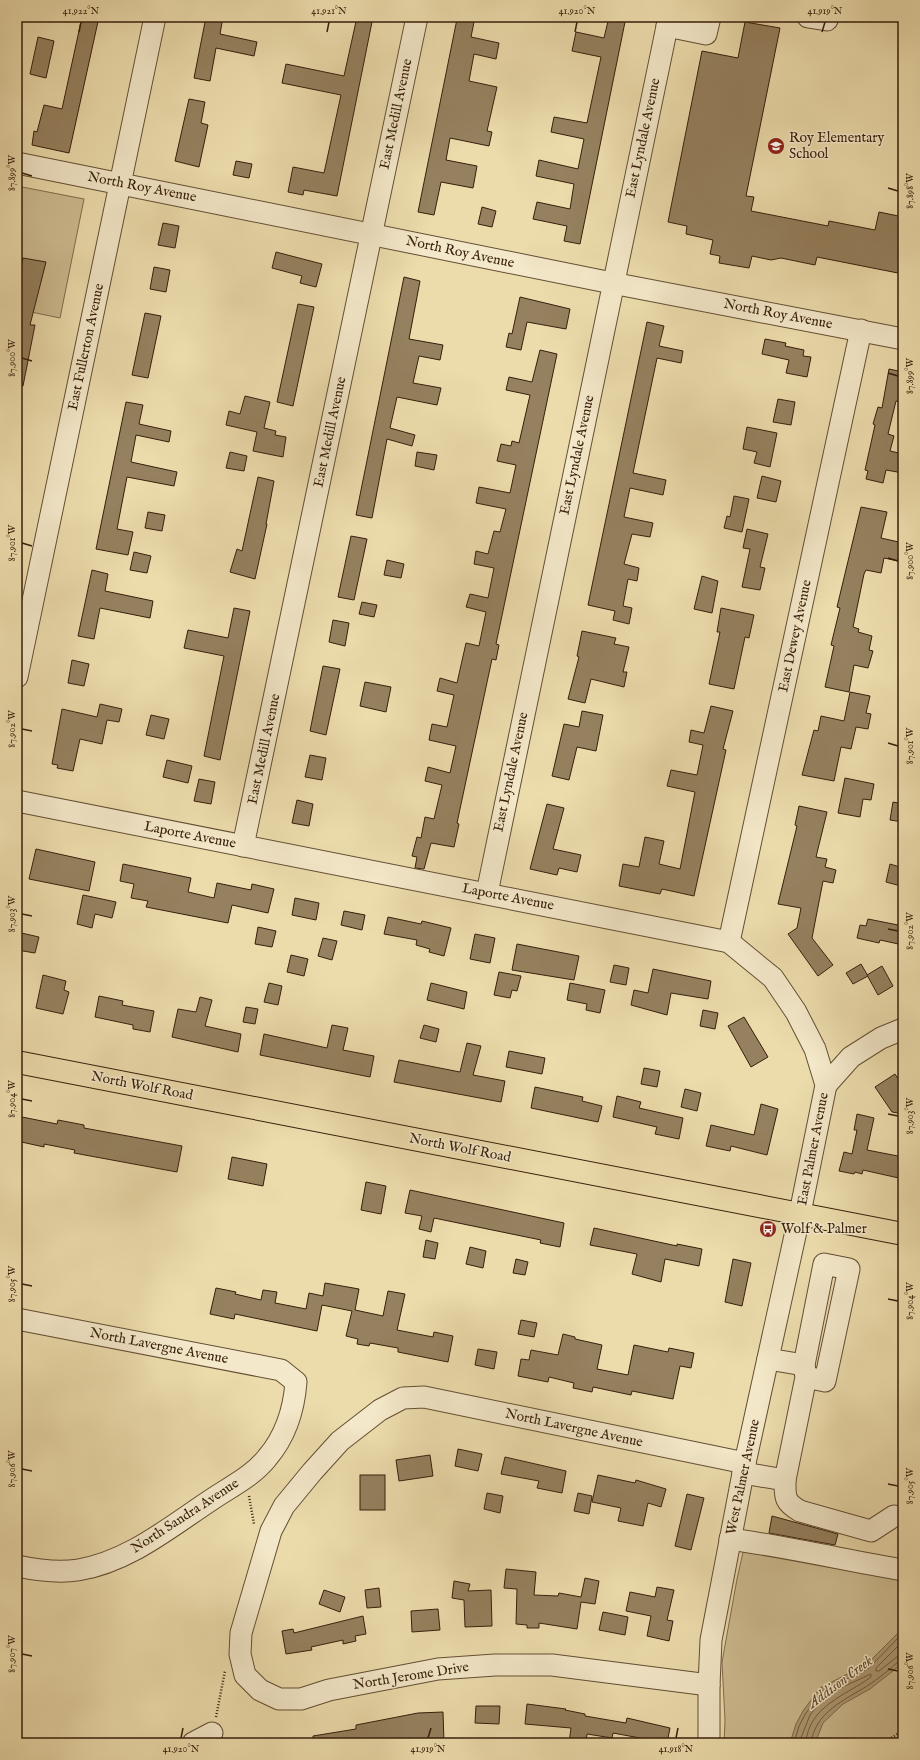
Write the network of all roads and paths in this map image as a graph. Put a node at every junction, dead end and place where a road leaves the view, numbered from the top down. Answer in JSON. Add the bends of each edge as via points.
{"nodes":[{"id":1,"x":155,"y":17,"type":"edge"},
{"id":2,"x":417,"y":17,"type":"edge"},
{"id":3,"x":710,"y":17,"type":"edge"},
{"id":4,"x":808,"y":17,"type":"edge"},
{"id":5,"x":828,"y":17,"type":"edge"},
{"id":6,"x":668,"y":22,"type":"edge"},
{"id":7,"x":17,"y":163,"type":"edge"},
{"id":8,"x":120,"y":182,"type":"junction"},
{"id":9,"x":371,"y":234,"type":"junction"},
{"id":10,"x":612,"y":283,"type":"junction"},
{"id":11,"x":862,"y":330,"type":"junction"},
{"id":12,"x":903,"y":339,"type":"edge"},
{"id":13,"x":17,"y":678,"type":"edge"},
{"id":14,"x":17,"y":801,"type":"edge"},
{"id":15,"x":243,"y":846,"type":"junction"},
{"id":16,"x":487,"y":893,"type":"junction"},
{"id":17,"x":729,"y":942,"type":"junction"},
{"id":18,"x":903,"y":1030,"type":"edge"},
{"id":19,"x":17,"y":1062,"type":"edge"},
{"id":20,"x":826,"y":1086,"type":"junction"},
{"id":21,"x":800,"y":1213,"type":"junction"},
{"id":22,"x":903,"y":1234,"type":"edge"},
{"id":23,"x":17,"y":1319,"type":"edge"},
{"id":24,"x":768,"y":1359,"type":"junction"},
{"id":25,"x":296,"y":1382,"type":"joint"},
{"id":26,"x":744,"y":1468,"type":"junction"},
{"id":27,"x":245,"y":1478,"type":"junction"},
{"id":28,"x":785,"y":1480,"type":"junction"},
{"id":29,"x":894,"y":1516,"type":"dead end"},
{"id":30,"x":254,"y":1528,"type":"dead end"},
{"id":31,"x":730,"y":1539,"type":"junction"},
{"id":32,"x":17,"y":1566,"type":"edge"},
{"id":33,"x":903,"y":1570,"type":"edge"},
{"id":34,"x":226,"y":1666,"type":"dead end"},
{"id":35,"x":709,"y":1685,"type":"junction"},
{"id":36,"x":260,"y":1690,"type":"joint"},
{"id":37,"x":903,"y":1730,"type":"edge"},
{"id":38,"x":212,"y":1733,"type":"joint"},
{"id":39,"x":193,"y":1743,"type":"edge"},
{"id":40,"x":709,"y":1743,"type":"edge"},
{"id":41,"x":884,"y":1743,"type":"edge"}],
"edges":[{"from":1,"to":8,"type":"street","name":"East Fullerton Avenue"},
{"from":2,"to":9,"type":"street","name":"East Medill Avenue"},
{"from":3,"to":6,"type":"street","via":[[706,34]]},
{"from":4,"to":5,"type":"street","via":[[827,20]]},
{"from":6,"to":10,"type":"street","name":"East Lyndale Avenue"},
{"from":7,"to":8,"type":"street","name":"North Roy Avenue"},
{"from":8,"to":9,"type":"street","name":"North Roy Avenue"},
{"from":8,"to":13,"type":"street","name":"East Fullerton Avenue"},
{"from":9,"to":10,"type":"street","name":"North Roy Avenue"},
{"from":9,"to":15,"type":"street","name":"East Medill Avenue"},
{"from":10,"to":11,"type":"street","name":"North Roy Avenue"},
{"from":10,"to":16,"type":"street","name":"East Lyndale Avenue"},
{"from":11,"to":12,"type":"street","name":"North Roy Avenue"},
{"from":11,"to":17,"type":"street","name":"East Dewey Avenue"},
{"from":14,"to":15,"type":"street","name":"Laporte Avenue"},
{"from":15,"to":16,"type":"street","name":"Laporte Avenue"},
{"from":16,"to":17,"type":"street","name":"Laporte Avenue"},
{"from":17,"to":20,"type":"street","name":"Laporte Avenue","via":[[773,978],[796,1012],[815,1049]]},
{"from":18,"to":20,"type":"street","via":[[881,1038],[852,1057]]},
{"from":19,"to":21,"type":"main road","name":"North Wolf Road"},
{"from":20,"to":21,"type":"street","name":"East Palmer Avenue"},
{"from":21,"to":22,"type":"main road","name":"North Wolf Road"},
{"from":21,"to":24,"type":"street","name":"West Palmer Avenue"},
{"from":23,"to":25,"type":"street","name":"North Lavergne Avenue","via":[[281,1370]]},
{"from":24,"to":26,"type":"street","name":"West Palmer Avenue"},
{"from":24,"to":28,"type":"street","via":[[805,1371]]},
{"from":25,"to":27,"type":"street","name":"North Sandra Avenue","via":[[295,1400],[282,1435],[267,1458]]},
{"from":26,"to":28,"type":"street","name":"North Lavergne Avenue"},
{"from":26,"to":31,"type":"street","name":"West Palmer Avenue"},
{"from":26,"to":36,"type":"street","name":"North Lavergne Avenue","via":[[424,1397],[403,1398],[380,1410],[340,1441],[284,1506],[271,1531],[241,1633],[240,1654],[245,1675]]},
{"from":27,"to":30,"type":"path"},
{"from":27,"to":32,"type":"street","name":"North Sandra Avenue","via":[[142,1546],[110,1561],[77,1570],[38,1570]]},
{"from":28,"to":29,"type":"street","via":[[785,1497],[791,1506],[800,1511],[871,1531]]},
{"from":31,"to":33,"type":"street","via":[[783,1546]]},
{"from":31,"to":35,"type":"street","name":"West Palmer Avenue","via":[[711,1640]]},
{"from":34,"to":38,"type":"path"},
{"from":35,"to":36,"type":"street","name":"North Jerome Drive","via":[[552,1665],[495,1665],[438,1669],[329,1690],[301,1699],[280,1699]]},
{"from":35,"to":40,"type":"street","name":"West Palmer Avenue"},
{"from":37,"to":41,"type":"path"},
{"from":38,"to":39,"type":"street"}]}
